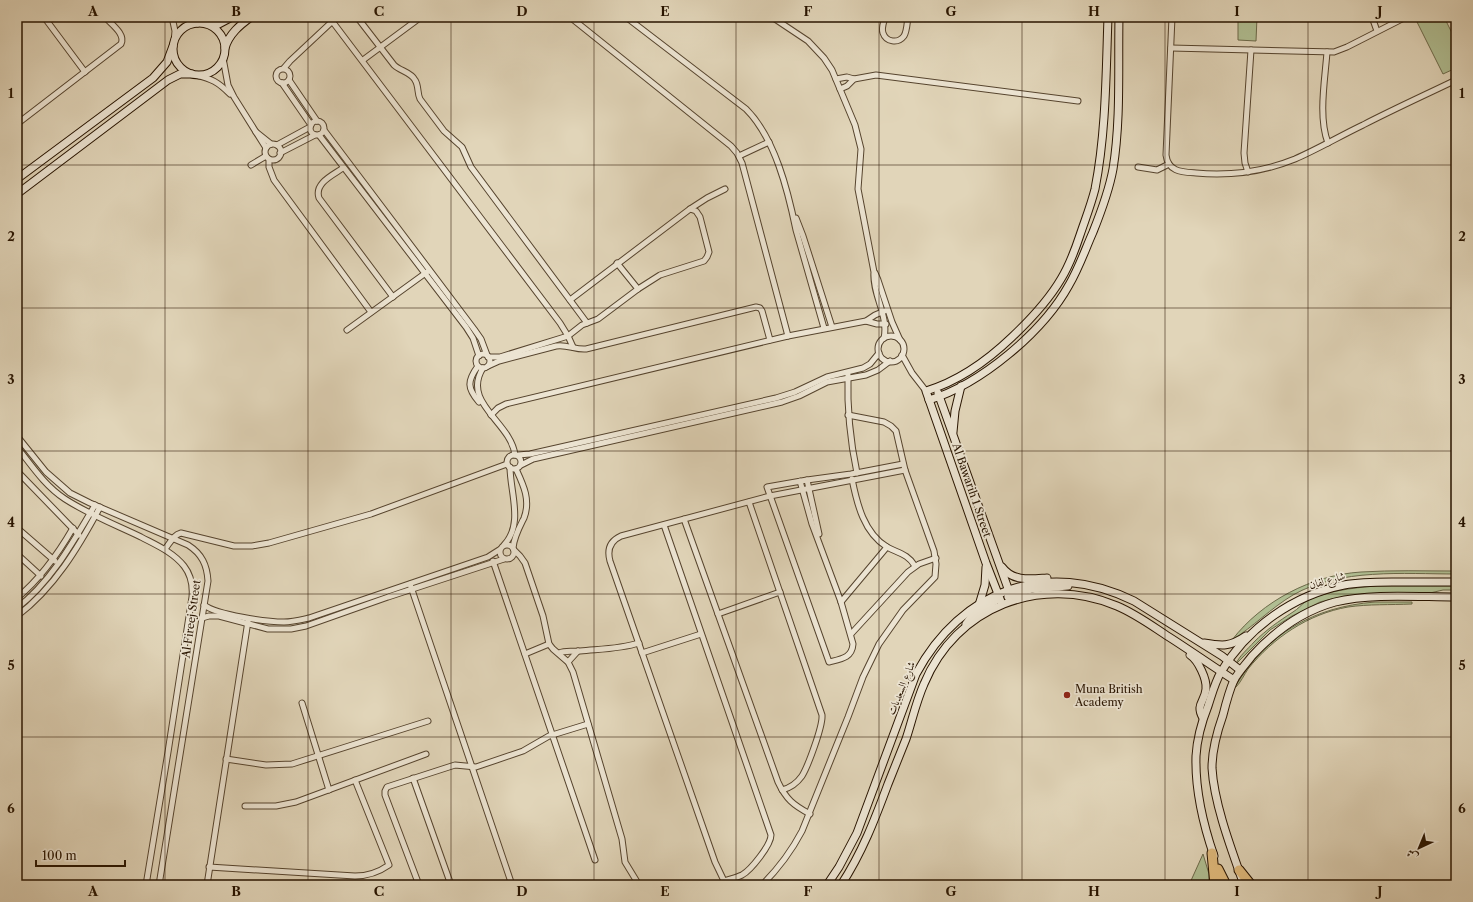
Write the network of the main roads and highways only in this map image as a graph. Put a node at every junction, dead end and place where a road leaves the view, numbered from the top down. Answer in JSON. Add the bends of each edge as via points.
{"nodes":[{"id":1,"x":1212,"y":853,"type":"road end"},
{"id":2,"x":1218,"y":869,"type":"road end"},
{"id":3,"x":1239,"y":870,"type":"road end"},
{"id":4,"x":1214,"y":885,"type":"edge"},
{"id":5,"x":1226,"y":885,"type":"edge"},
{"id":6,"x":1251,"y":885,"type":"edge"}],
"edges":[{"from":1,"to":4,"type":"highway"},
{"from":2,"to":5,"type":"highway"},
{"from":3,"to":6,"type":"highway"}]}
